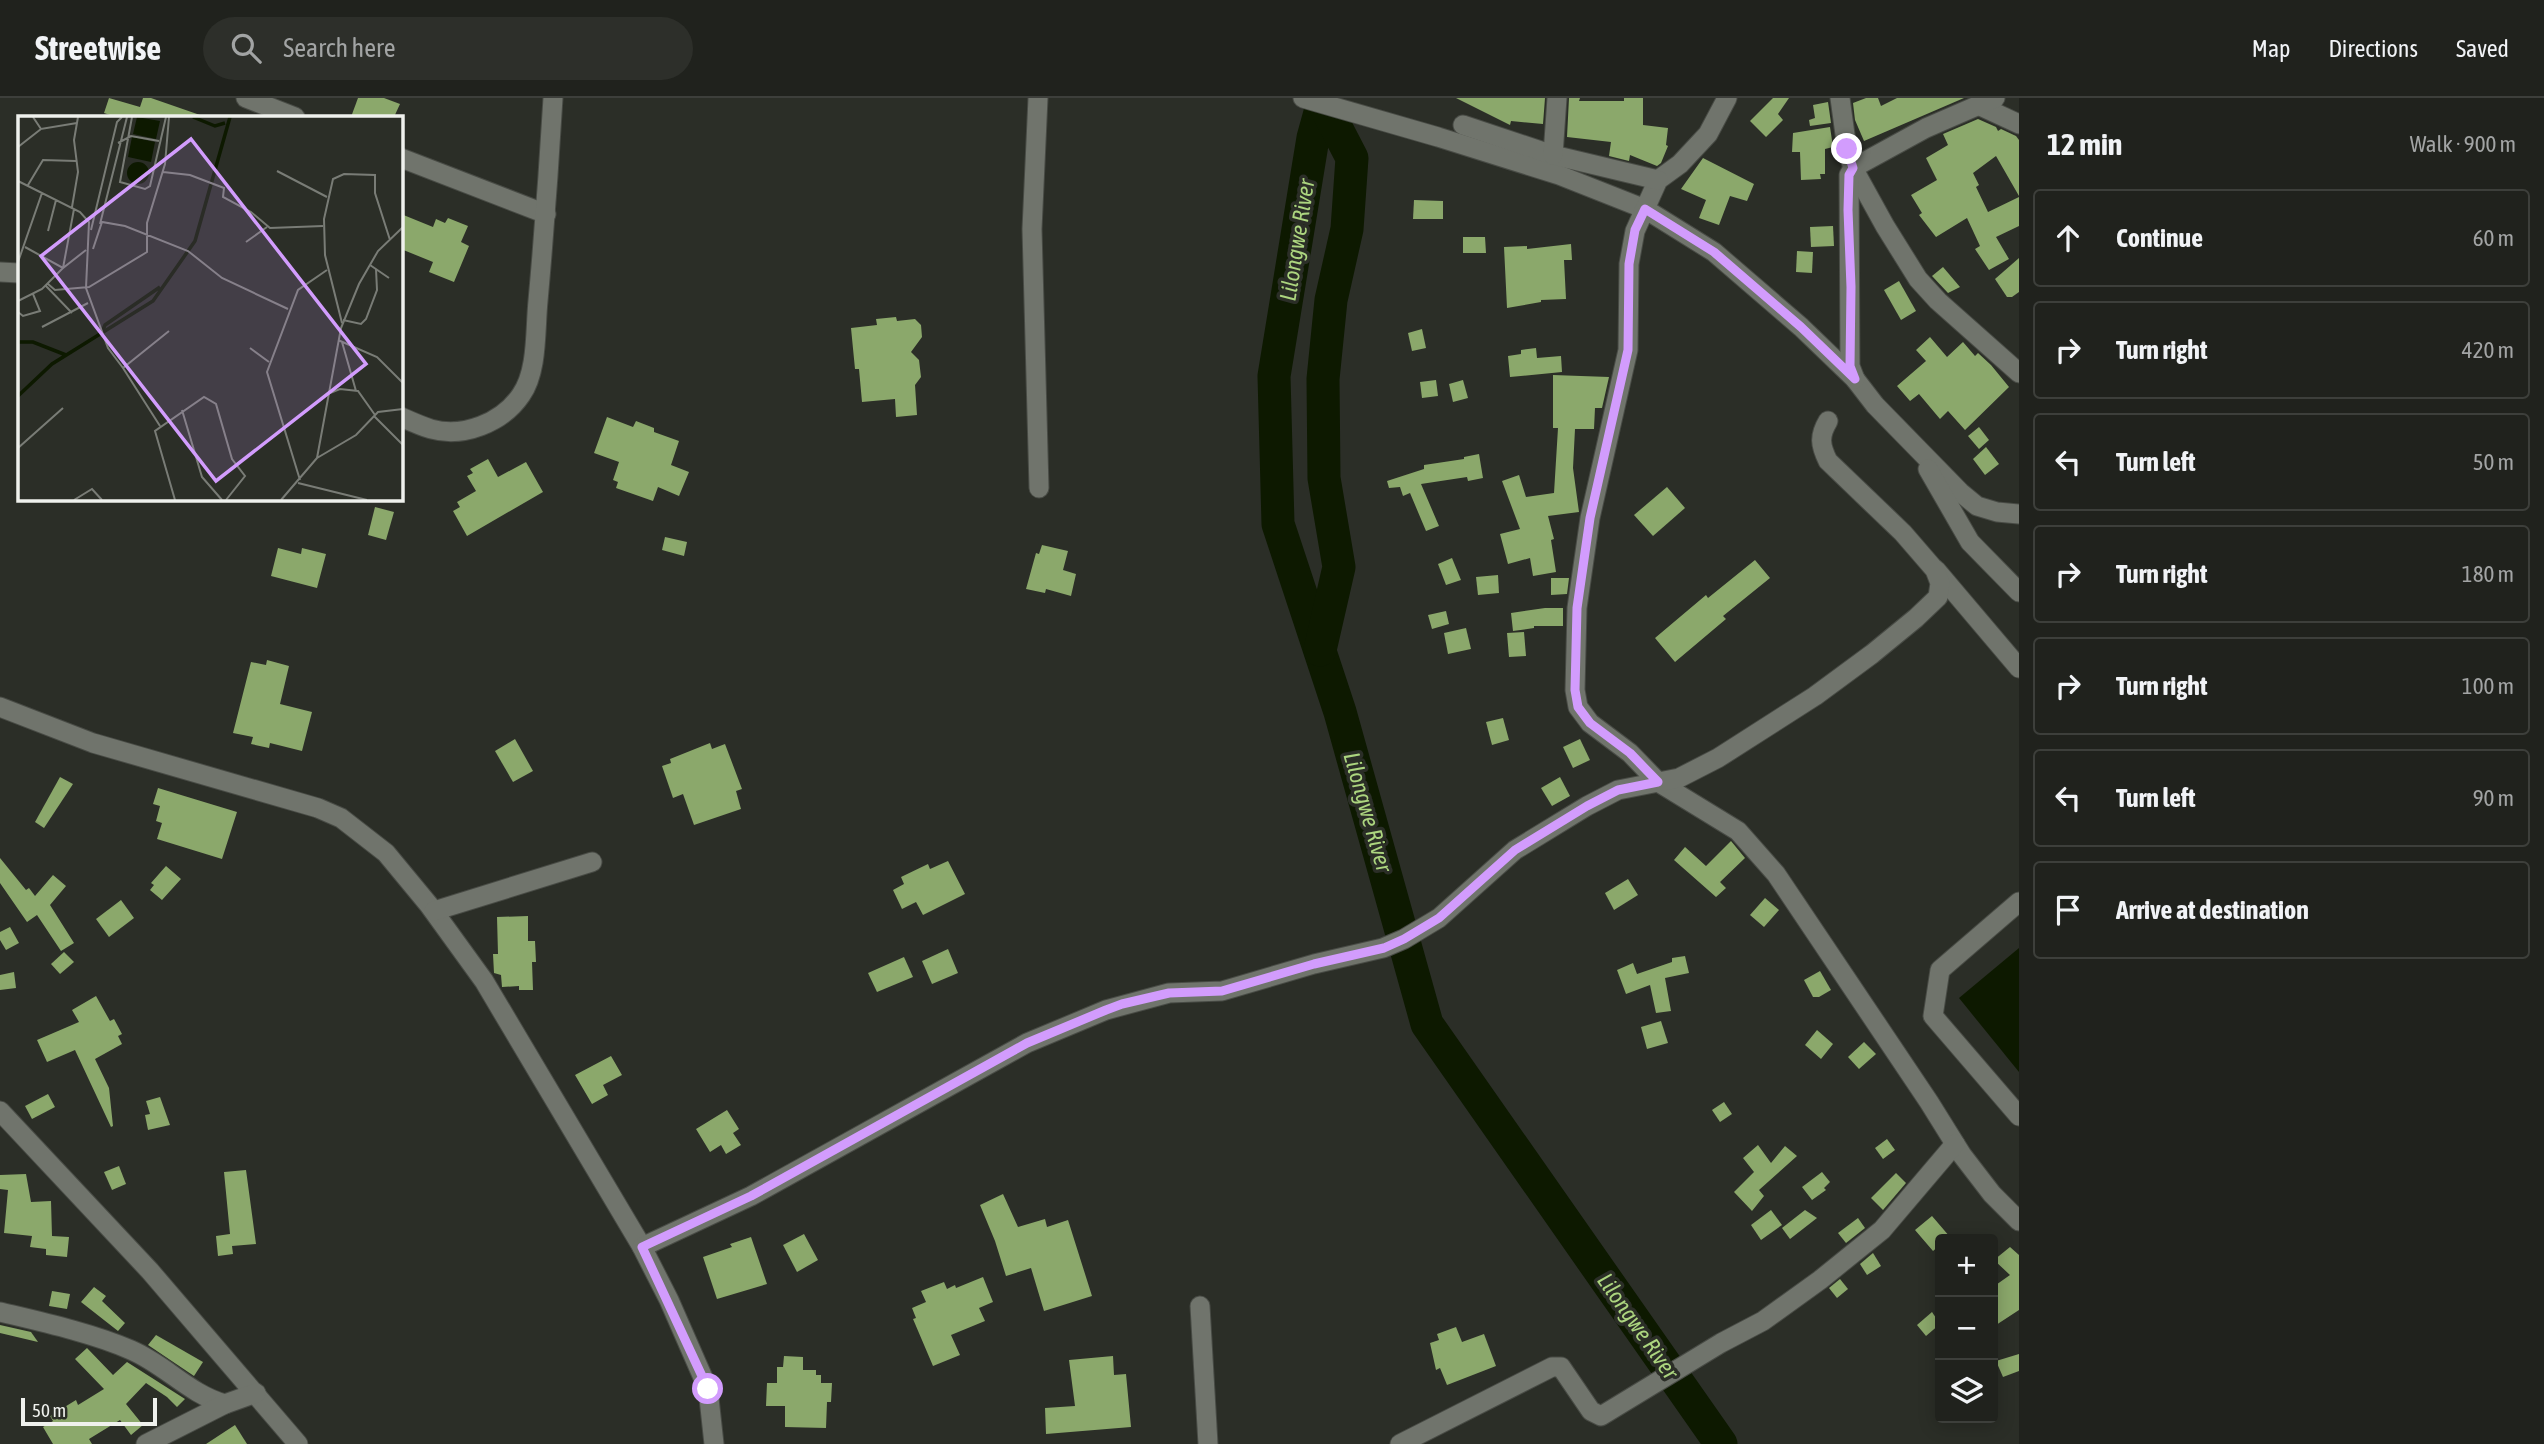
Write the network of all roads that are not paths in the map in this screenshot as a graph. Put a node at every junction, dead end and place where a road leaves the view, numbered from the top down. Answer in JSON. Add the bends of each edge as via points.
{"nodes":[{"id":1,"x":246,"y":98,"type":"edge"},
{"id":2,"x":553,"y":98,"type":"edge"},
{"id":3,"x":1038,"y":98,"type":"edge"},
{"id":4,"x":1303,"y":98,"type":"edge"},
{"id":5,"x":1557,"y":98,"type":"edge"},
{"id":6,"x":1727,"y":98,"type":"edge"},
{"id":7,"x":1840,"y":98,"type":"edge"},
{"id":8,"x":1986,"y":101,"type":"edge"},
{"id":9,"x":292,"y":116,"type":"edge"},
{"id":10,"x":2019,"y":124,"type":"edge"},
{"id":11,"x":1463,"y":125,"type":"dead end"},
{"id":12,"x":1553,"y":155,"type":"junction"},
{"id":13,"x":402,"y":158,"type":"edge"},
{"id":14,"x":1853,"y":168,"type":"junction"},
{"id":15,"x":1658,"y":180,"type":"junction"},
{"id":16,"x":1645,"y":209,"type":"junction"},
{"id":17,"x":546,"y":214,"type":"junction"},
{"id":18,"x":0,"y":272,"type":"edge"},
{"id":19,"x":18,"y":273,"type":"edge"},
{"id":20,"x":2019,"y":373,"type":"edge"},
{"id":21,"x":1855,"y":379,"type":"junction"},
{"id":22,"x":402,"y":417,"type":"edge"},
{"id":23,"x":1828,"y":421,"type":"dead end"},
{"id":24,"x":1913,"y":443,"type":"junction"},
{"id":25,"x":1039,"y":488,"type":"dead end"},
{"id":26,"x":2019,"y":514,"type":"edge"},
{"id":27,"x":1935,"y":570,"type":"junction"},
{"id":28,"x":2019,"y":592,"type":"edge"},
{"id":29,"x":2019,"y":668,"type":"edge"},
{"id":30,"x":0,"y":707,"type":"edge"},
{"id":31,"x":1658,"y":782,"type":"junction"},
{"id":32,"x":592,"y":862,"type":"dead end"},
{"id":33,"x":2019,"y":902,"type":"edge"},
{"id":34,"x":434,"y":911,"type":"junction"},
{"id":35,"x":0,"y":1111,"type":"edge"},
{"id":36,"x":2019,"y":1116,"type":"edge"},
{"id":37,"x":1955,"y":1144,"type":"junction"},
{"id":38,"x":2019,"y":1221,"type":"edge"},
{"id":39,"x":642,"y":1247,"type":"junction"},
{"id":40,"x":1200,"y":1306,"type":"dead end"},
{"id":41,"x":0,"y":1312,"type":"edge"},
{"id":42,"x":256,"y":1393,"type":"junction"},
{"id":43,"x":225,"y":1404,"type":"junction"},
{"id":44,"x":146,"y":1444,"type":"edge"},
{"id":45,"x":298,"y":1444,"type":"edge"},
{"id":46,"x":714,"y":1444,"type":"edge"},
{"id":47,"x":1208,"y":1444,"type":"edge"},
{"id":48,"x":1400,"y":1444,"type":"edge"}],
"edges":[{"from":1,"to":9,"type":"street"},
{"from":2,"to":17,"type":"street"},
{"from":3,"to":25,"type":"street","via":[[1032,229]]},
{"from":4,"to":16,"type":"street","via":[[1559,176]]},
{"from":5,"to":12,"type":"street"},
{"from":6,"to":15,"type":"street","via":[[1708,134]]},
{"from":7,"to":14,"type":"street"},
{"from":8,"to":10,"type":"street"},
{"from":8,"to":14,"type":"street"},
{"from":11,"to":12,"type":"street"},
{"from":12,"to":15,"type":"street"},
{"from":13,"to":17,"type":"street"},
{"from":14,"to":20,"type":"street","via":[[1919,279]]},
{"from":14,"to":21,"type":"street","via":[[1848,210],[1850,366]]},
{"from":15,"to":16,"type":"street"},
{"from":16,"to":21,"type":"street","via":[[1714,252]]},
{"from":16,"to":31,"type":"street","via":[[1635,230],[1629,264],[1628,350],[1600,471],[1577,608],[1575,690],[1578,707],[1590,723],[1630,753]]},
{"from":17,"to":22,"type":"street","via":[[532,363],[521,395],[492,421],[474,428],[430,429]]},
{"from":18,"to":19,"type":"street"},
{"from":21,"to":24,"type":"street"},
{"from":23,"to":27,"type":"street","via":[[1821,433],[1821,447],[1828,461]]},
{"from":24,"to":26,"type":"street","via":[[1977,506]]},
{"from":24,"to":28,"type":"street","via":[[1970,542]]},
{"from":27,"to":29,"type":"street"},
{"from":27,"to":31,"type":"street","via":[[1940,583],[1938,597],[1872,654],[1718,758],[1679,778]]},
{"from":30,"to":34,"type":"street","via":[[93,743],[251,787],[341,818],[386,853]]},
{"from":31,"to":37,"type":"street","via":[[1738,831],[1776,874]]},
{"from":31,"to":39,"type":"street","via":[[1618,790],[1515,850],[1439,918],[1404,939],[1222,991],[1169,993],[1106,1010],[1027,1043],[751,1196]]},
{"from":32,"to":34,"type":"street"},
{"from":33,"to":36,"type":"street","via":[[1940,970],[1933,1016]]},
{"from":34,"to":39,"type":"street","via":[[484,981]]},
{"from":35,"to":42,"type":"street","via":[[150,1271]]},
{"from":37,"to":38,"type":"street","via":[[1992,1194]]},
{"from":37,"to":48,"type":"street","via":[[1882,1230],[1820,1280],[1763,1321],[1601,1416],[1591,1411],[1561,1367],[1552,1367]]},
{"from":39,"to":46,"type":"street","via":[[708,1389]]},
{"from":40,"to":47,"type":"street"},
{"from":41,"to":43,"type":"street","via":[[130,1349],[206,1399]]},
{"from":42,"to":43,"type":"street"},
{"from":42,"to":45,"type":"street"},
{"from":43,"to":44,"type":"street"}]}
